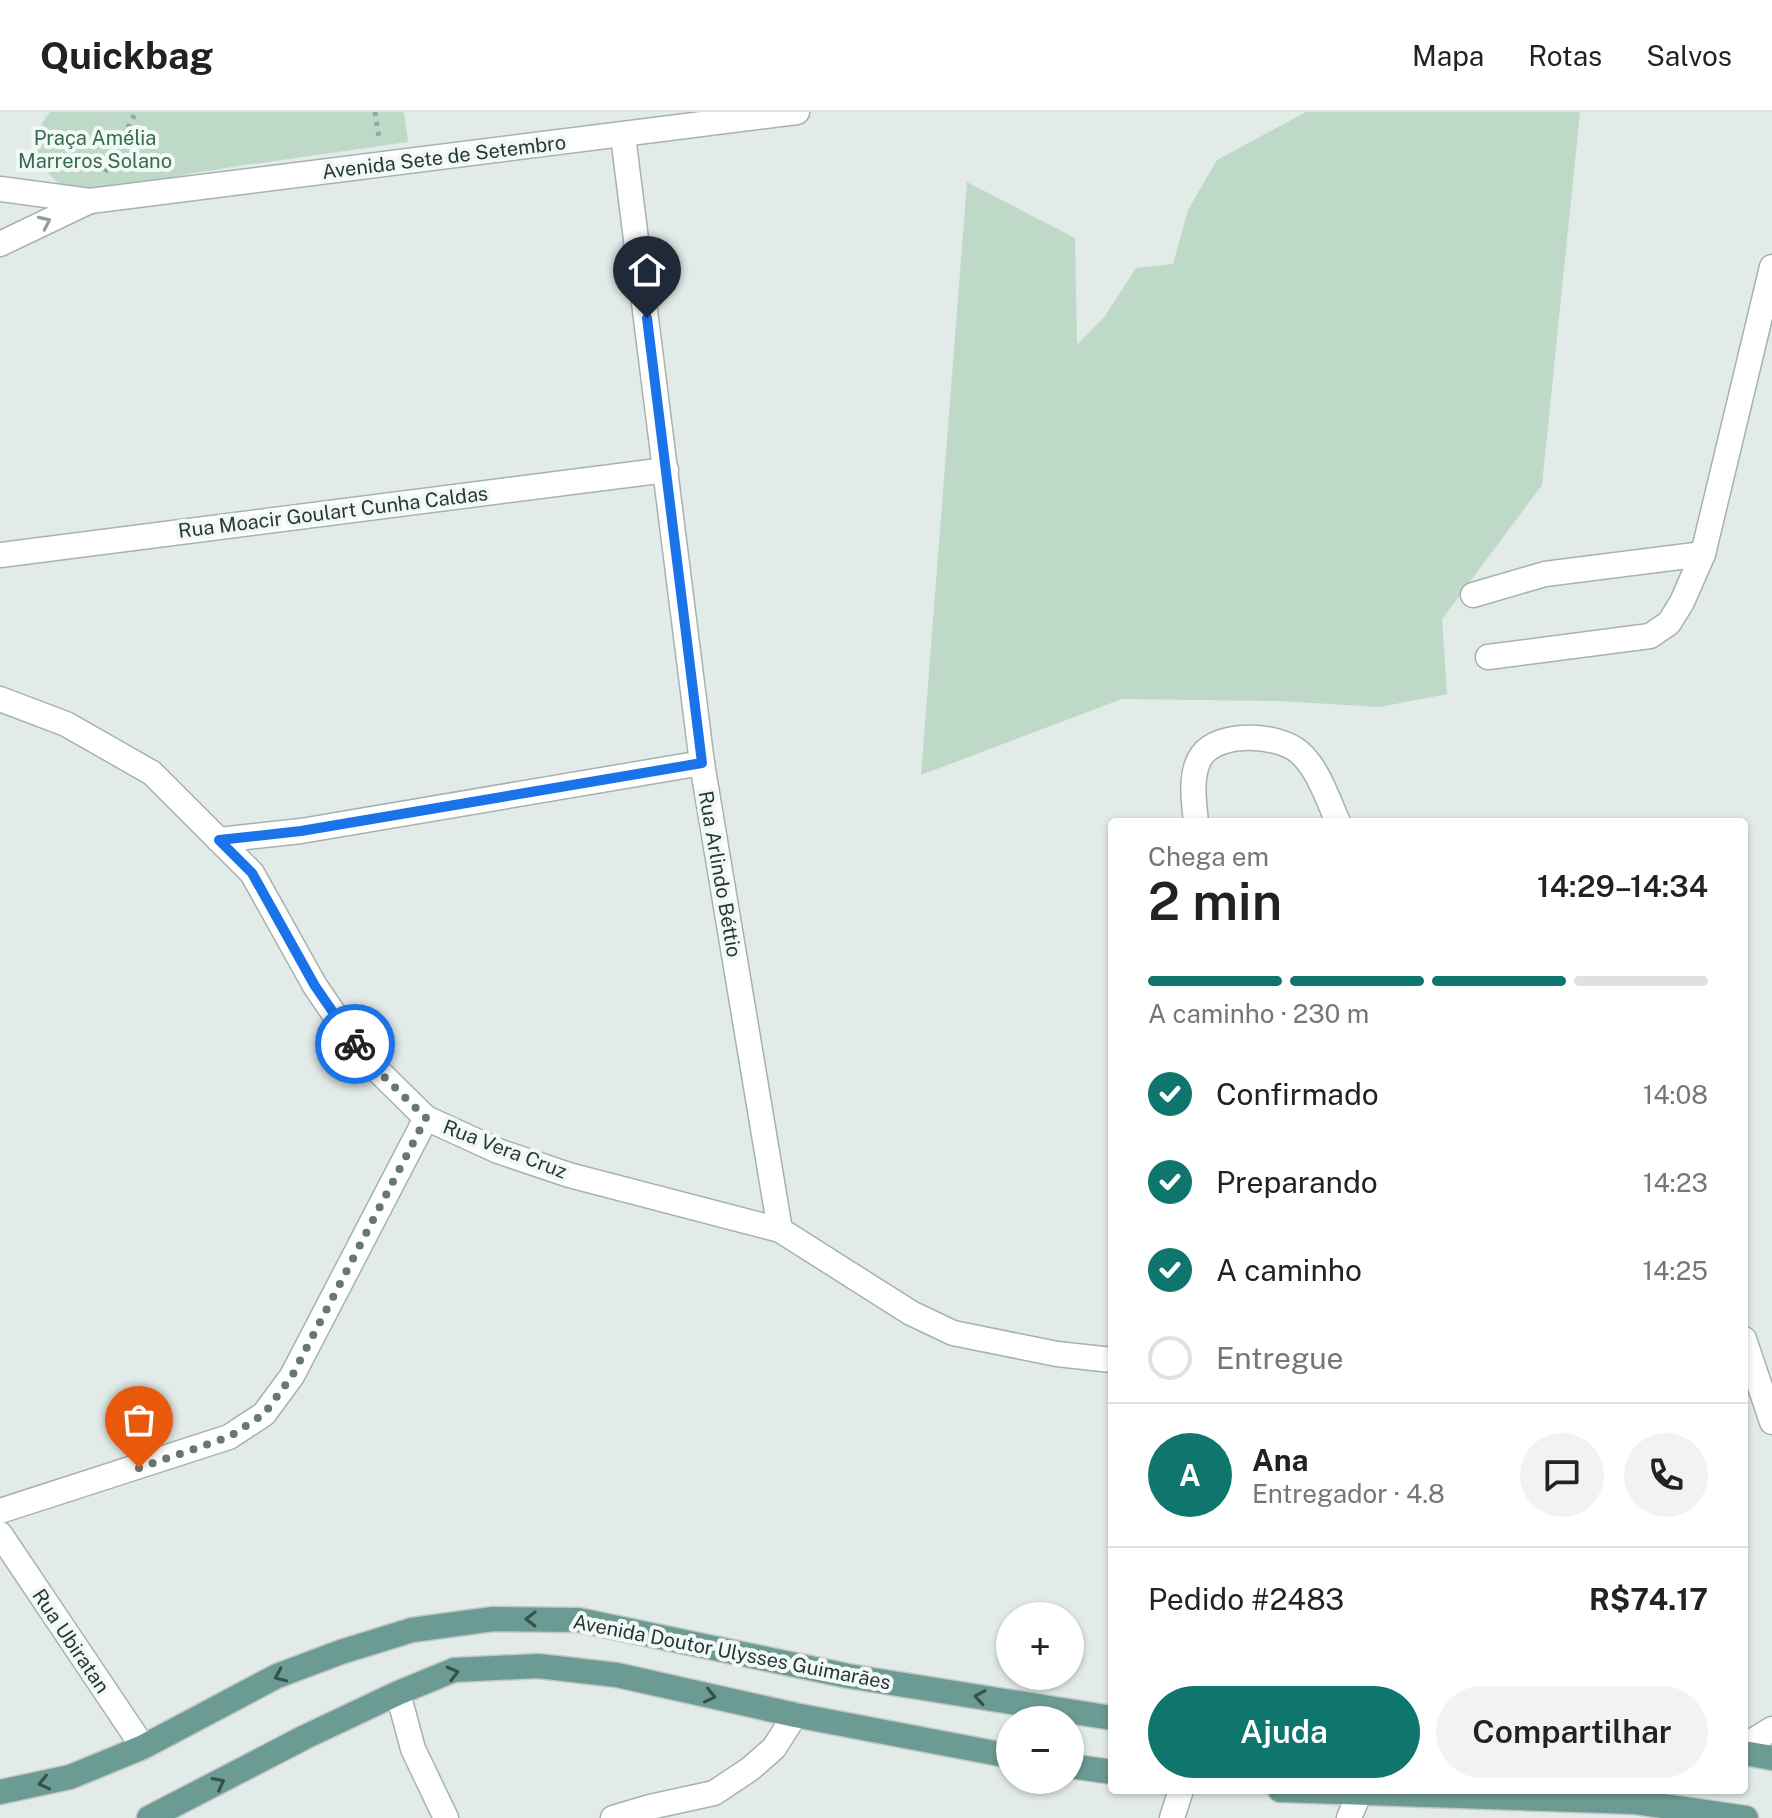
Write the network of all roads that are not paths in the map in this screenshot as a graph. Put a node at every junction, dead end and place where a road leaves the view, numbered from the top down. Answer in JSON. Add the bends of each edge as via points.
{"nodes":[{"id":1,"x":797,"y":112,"type":"edge"},
{"id":2,"x":765,"y":114,"type":"edge"},
{"id":3,"x":623,"y":136,"type":"junction"},
{"id":4,"x":0,"y":189,"type":"edge"},
{"id":5,"x":90,"y":201,"type":"junction"},
{"id":6,"x":0,"y":244,"type":"edge"},
{"id":7,"x":1772,"y":267,"type":"edge"},
{"id":8,"x":666,"y":470,"type":"junction"},
{"id":9,"x":1703,"y":554,"type":"junction"},
{"id":10,"x":0,"y":555,"type":"edge"},
{"id":11,"x":1473,"y":595,"type":"dead end"},
{"id":12,"x":1488,"y":657,"type":"dead end"},
{"id":13,"x":0,"y":699,"type":"edge"},
{"id":14,"x":702,"y":763,"type":"junction"},
{"id":15,"x":1196,"y":818,"type":"edge"},
{"id":16,"x":1336,"y":818,"type":"edge"},
{"id":17,"x":219,"y":840,"type":"junction"},
{"id":18,"x":426,"y":1118,"type":"junction"},
{"id":19,"x":780,"y":1230,"type":"junction"},
{"id":20,"x":1748,"y":1351,"type":"edge"},
{"id":21,"x":1108,"y":1360,"type":"edge"},
{"id":22,"x":1772,"y":1422,"type":"edge"},
{"id":23,"x":0,"y":1511,"type":"edge"},
{"id":24,"x":0,"y":1534,"type":"edge"},
{"id":25,"x":398,"y":1693,"type":"junction"},
{"id":26,"x":795,"y":1715,"type":"junction"},
{"id":27,"x":1108,"y":1717,"type":"edge"},
{"id":28,"x":1772,"y":1729,"type":"edge"},
{"id":29,"x":1748,"y":1744,"type":"edge"},
{"id":30,"x":143,"y":1747,"type":"junction"},
{"id":31,"x":996,"y":1753,"type":"edge"},
{"id":32,"x":1748,"y":1754,"type":"edge"},
{"id":33,"x":1772,"y":1758,"type":"edge"},
{"id":34,"x":1084,"y":1768,"type":"edge"},
{"id":35,"x":1108,"y":1771,"type":"edge"},
{"id":36,"x":0,"y":1792,"type":"edge"},
{"id":37,"x":1180,"y":1794,"type":"edge"},
{"id":38,"x":1359,"y":1794,"type":"joint"},
{"id":39,"x":149,"y":1818,"type":"edge"},
{"id":40,"x":446,"y":1818,"type":"edge"},
{"id":41,"x":613,"y":1818,"type":"edge"},
{"id":42,"x":1172,"y":1818,"type":"edge"},
{"id":43,"x":1349,"y":1818,"type":"edge"},
{"id":44,"x":1746,"y":1818,"type":"edge"}],
"edges":[{"from":1,"to":2,"type":"street","name":"Avenida Sete de Setembro"},
{"from":2,"to":3,"type":"street","name":"Avenida Sete de Setembro"},
{"from":3,"to":5,"type":"street","name":"Avenida Sete de Setembro"},
{"from":3,"to":8,"type":"street","name":"Rua Arlindo Béttio"},
{"from":4,"to":5,"type":"street","name":"Avenida Sete de Setembro"},
{"from":6,"to":5,"type":"street","name":"Avenida Sete de Setembro","one_way":true},
{"from":7,"to":9,"type":"street"},
{"from":8,"to":10,"type":"street","name":"Rua Moacir Goulart Cunha Caldas"},
{"from":8,"to":14,"type":"street","name":"Rua Arlindo Béttio"},
{"from":9,"to":11,"type":"street","via":[[1545,574]]},
{"from":9,"to":12,"type":"street","via":[[1669,623],[1650,636]]},
{"from":13,"to":17,"type":"street","name":"Rua Vera Cruz","via":[[66,724],[152,773]]},
{"from":14,"to":17,"type":"street","via":[[301,831]]},
{"from":14,"to":19,"type":"street","name":"Rua Arlindo Béttio"},
{"from":15,"to":16,"type":"street","via":[[1193,797],[1202,754],[1222,743],[1255,737],[1281,741],[1301,753]]},
{"from":17,"to":18,"type":"street","name":"Rua Vera Cruz","via":[[252,873],[315,986],[363,1056]]},
{"from":18,"to":19,"type":"street","name":"Rua Vera Cruz","via":[[569,1175]]},
{"from":18,"to":23,"type":"street","via":[[292,1376],[264,1414],[229,1437]]},
{"from":19,"to":21,"type":"street","name":"Rua Vera Cruz","via":[[911,1313],[953,1333]]},
{"from":20,"to":22,"type":"street"},
{"from":24,"to":30,"type":"street","name":"Rua Ubiratan"},
{"from":25,"to":26,"type":"main road","one_way":true,"via":[[454,1670],[538,1666],[617,1675]]},
{"from":39,"to":25,"type":"main road","one_way":true},
{"from":25,"to":40,"type":"street","via":[[413,1749]]},
{"from":26,"to":31,"type":"main road"},
{"from":26,"to":41,"type":"street","via":[[774,1748],[714,1793]]},
{"from":27,"to":30,"type":"main road","name":"Avenida Doutor Ulysses Guimarães","one_way":true,"via":[[848,1676],[579,1620],[493,1619],[412,1630],[328,1657],[277,1676]]},
{"from":28,"to":29,"type":"street"},
{"from":30,"to":36,"type":"main road","name":"Avenida Doutor Ulysses Guimarães","one_way":true,"via":[[70,1777]]},
{"from":32,"to":33,"type":"main road"},
{"from":34,"to":35,"type":"main road"},
{"from":37,"to":42,"type":"street"},
{"from":38,"to":43,"type":"street"},
{"from":38,"to":44,"type":"main road","via":[[1619,1801]]}]}
